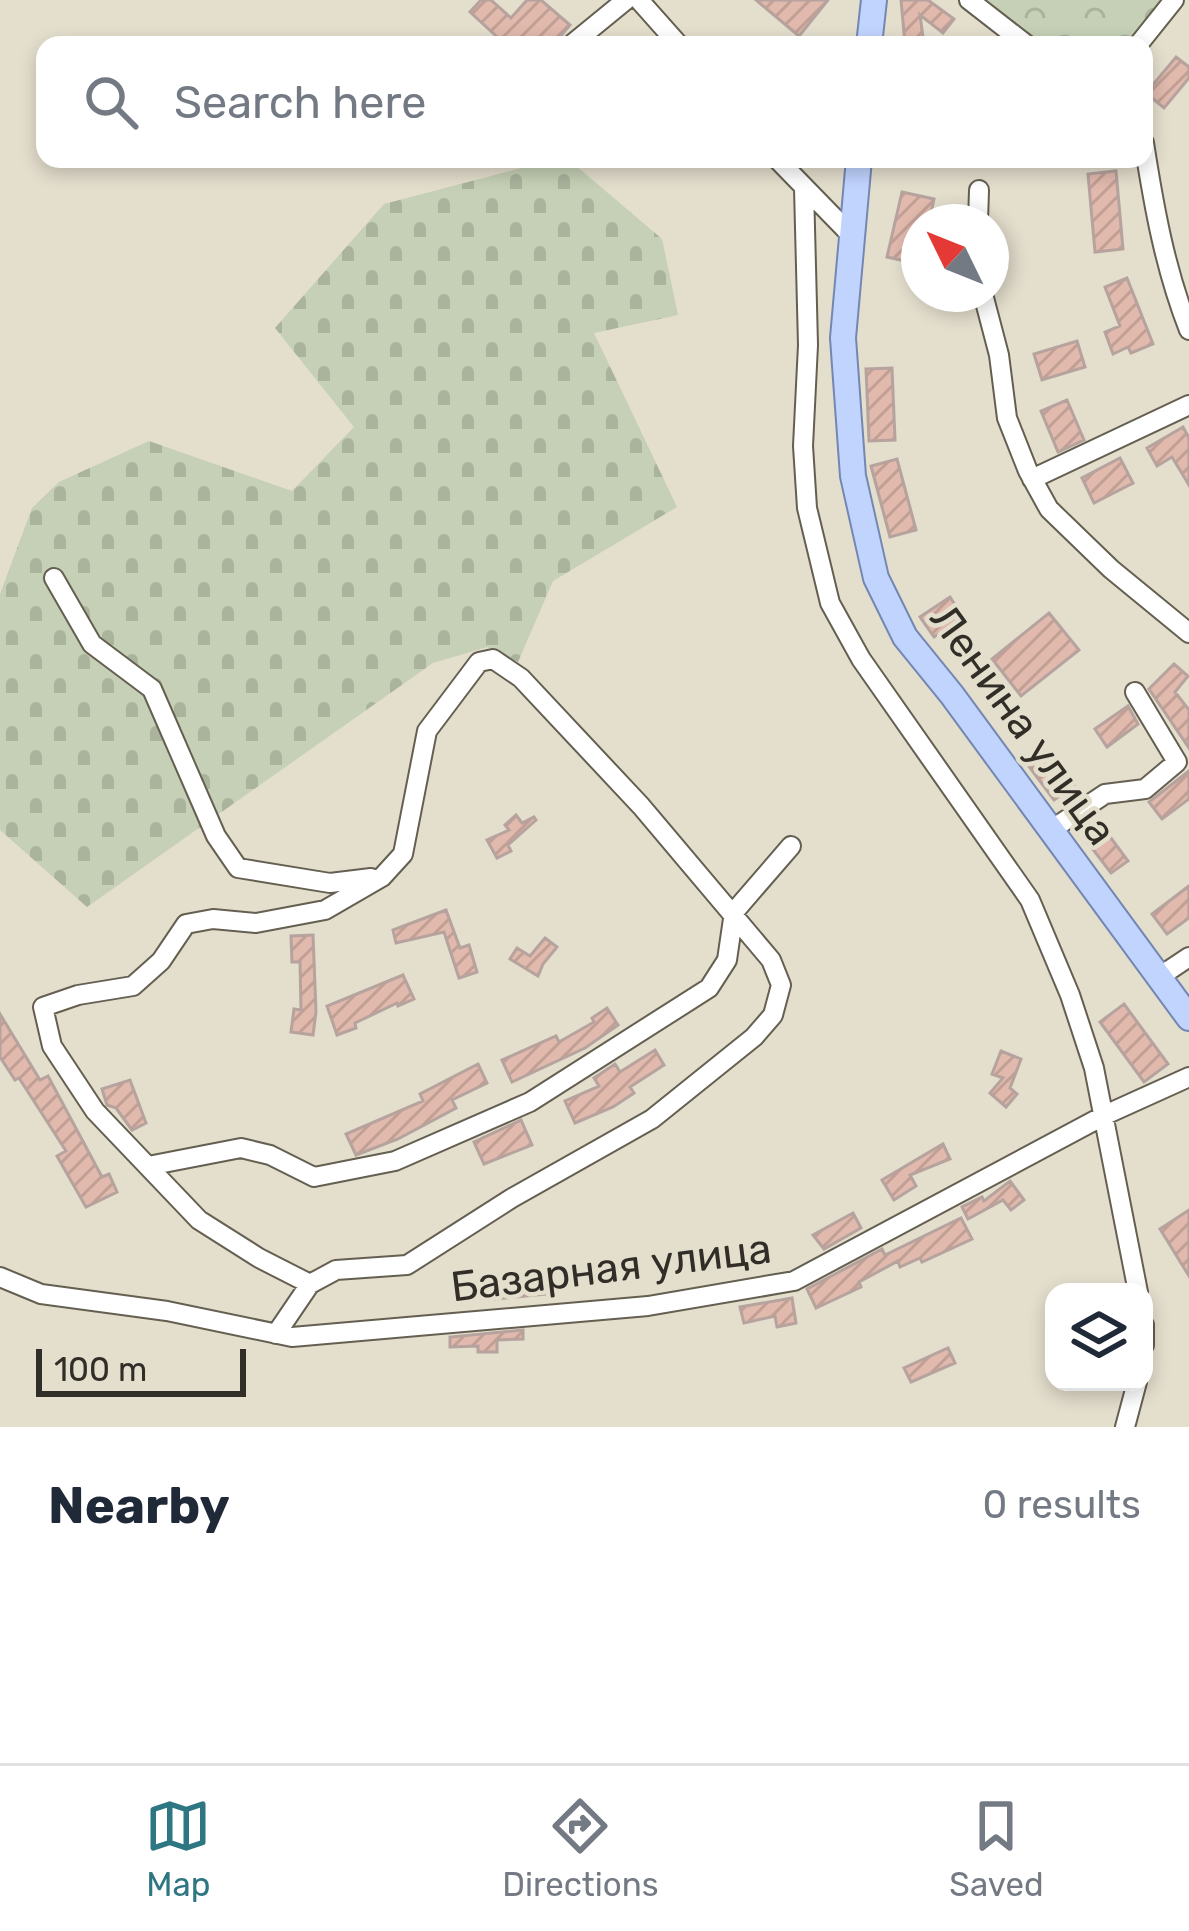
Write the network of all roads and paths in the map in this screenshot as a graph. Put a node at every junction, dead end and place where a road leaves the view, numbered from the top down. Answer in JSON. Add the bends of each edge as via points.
{"nodes":[{"id":1,"x":626,"y":0,"type":"edge"},
{"id":2,"x":639,"y":0,"type":"edge"},
{"id":3,"x":874,"y":0,"type":"edge"},
{"id":4,"x":969,"y":0,"type":"edge"},
{"id":5,"x":1174,"y":0,"type":"edge"},
{"id":6,"x":582,"y":36,"type":"edge"},
{"id":7,"x":671,"y":36,"type":"edge"},
{"id":8,"x":870,"y":36,"type":"edge"},
{"id":9,"x":1016,"y":36,"type":"edge"},
{"id":10,"x":1145,"y":36,"type":"edge"},
{"id":11,"x":785,"y":168,"type":"edge"},
{"id":12,"x":858,"y":168,"type":"edge"},
{"id":13,"x":1149,"y":168,"type":"edge"},
{"id":14,"x":803,"y":188,"type":"junction"},
{"id":15,"x":979,"y":190,"type":"dead end"},
{"id":16,"x":979,"y":204,"type":"edge"},
{"id":17,"x":852,"y":236,"type":"junction"},
{"id":18,"x":987,"y":312,"type":"edge"},
{"id":19,"x":1189,"y":330,"type":"edge"},
{"id":20,"x":1189,"y":405,"type":"edge"},
{"id":21,"x":1032,"y":479,"type":"junction"},
{"id":22,"x":54,"y":578,"type":"dead end"},
{"id":23,"x":1189,"y":633,"type":"edge"},
{"id":24,"x":1135,"y":692,"type":"dead end"},
{"id":25,"x":1051,"y":830,"type":"junction"},
{"id":26,"x":790,"y":846,"type":"dead end"},
{"id":27,"x":382,"y":877,"type":"junction"},
{"id":28,"x":734,"y":912,"type":"junction"},
{"id":29,"x":1189,"y":957,"type":"edge"},
{"id":30,"x":1159,"y":977,"type":"junction"},
{"id":31,"x":1189,"y":1018,"type":"edge"},
{"id":32,"x":1189,"y":1077,"type":"edge"},
{"id":33,"x":1105,"y":1115,"type":"junction"},
{"id":34,"x":148,"y":1166,"type":"junction"},
{"id":35,"x":0,"y":1277,"type":"edge"},
{"id":36,"x":1136,"y":1283,"type":"edge"},
{"id":37,"x":310,"y":1284,"type":"junction"},
{"id":38,"x":276,"y":1334,"type":"junction"},
{"id":39,"x":1134,"y":1391,"type":"edge"},
{"id":40,"x":1124,"y":1427,"type":"edge"}],
"edges":[{"from":1,"to":6,"type":"street"},
{"from":2,"to":7,"type":"street"},
{"from":3,"to":8,"type":"main road"},
{"from":4,"to":9,"type":"street"},
{"from":5,"to":10,"type":"street"},
{"from":11,"to":14,"type":"street"},
{"from":12,"to":17,"type":"main road","name":"Ленина улица"},
{"from":13,"to":19,"type":"street"},
{"from":14,"to":17,"type":"street"},
{"from":14,"to":33,"type":"street","via":[[807,508],[830,603],[1030,900],[1070,995]]},
{"from":15,"to":16,"type":"street"},
{"from":17,"to":25,"type":"main road","name":"Ленина улица","via":[[843,338],[854,476],[876,578],[905,637]]},
{"from":18,"to":21,"type":"street","via":[[1007,418]]},
{"from":20,"to":21,"type":"street"},
{"from":21,"to":23,"type":"street","via":[[1049,509]]},
{"from":22,"to":27,"type":"street","via":[[92,644],[152,689],[238,868],[330,883]]},
{"from":24,"to":25,"type":"street","via":[[1177,763],[1145,789],[1105,794]]},
{"from":25,"to":30,"type":"main road","name":"Ленина улица"},
{"from":26,"to":28,"type":"street"},
{"from":27,"to":28,"type":"street","via":[[403,854],[427,730],[479,662],[494,659],[521,678]]},
{"from":27,"to":34,"type":"street","via":[[325,910],[256,923],[186,924],[133,986],[43,1007],[52,1046],[84,1095]]},
{"from":28,"to":34,"type":"street","via":[[727,960],[709,988],[530,1102],[395,1161],[314,1177],[241,1148]]},
{"from":28,"to":37,"type":"street","via":[[781,985],[773,1015],[754,1037],[652,1119],[407,1265],[337,1270]]},
{"from":29,"to":30,"type":"street"},
{"from":30,"to":31,"type":"main road","name":"Ленина улица"},
{"from":32,"to":33,"type":"street","name":"Базарная улица"},
{"from":33,"to":36,"type":"street"},
{"from":33,"to":38,"type":"street","name":"Базарная улица","via":[[794,1281],[649,1306]]},
{"from":34,"to":37,"type":"street","via":[[199,1220]]},
{"from":35,"to":38,"type":"street","name":"Базарная улица","via":[[41,1294]]},
{"from":37,"to":38,"type":"street"},
{"from":39,"to":40,"type":"street"}]}
